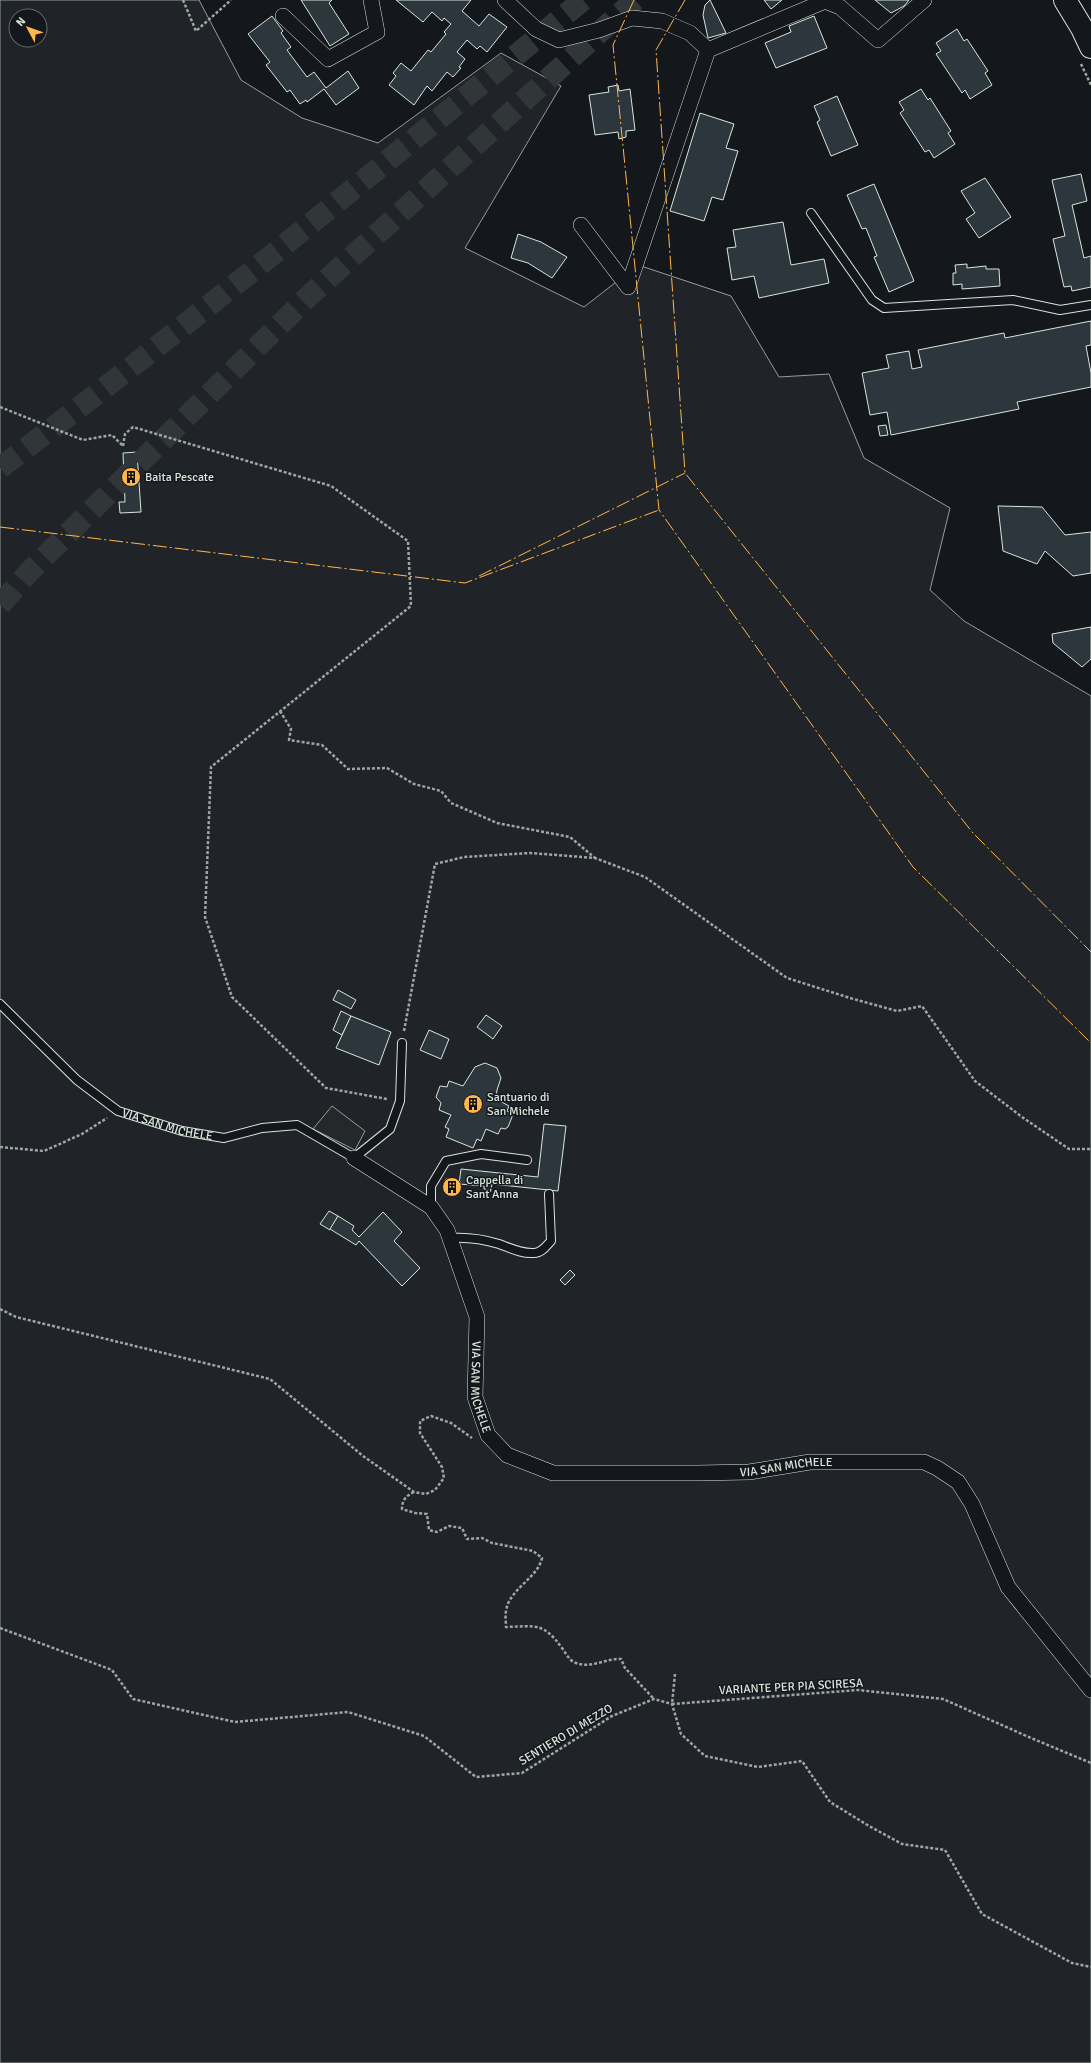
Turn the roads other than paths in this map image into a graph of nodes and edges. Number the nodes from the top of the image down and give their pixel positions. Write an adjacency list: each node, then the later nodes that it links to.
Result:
1 (371, 0): 5 (street)
2 (505, 0): 7 (street)
3 (924, 0): 7 (street)
4 (1065, 0): 6 (main road)
5 (283, 16)
6 (1091, 47)
7 (708, 50): 9 (street)
8 (811, 213): 10 (lane)
9 (581, 225)
10 (1091, 305)
11 (0, 1004): 13 (lane, VIA SAN MICHELE)
12 (402, 1043): 13 (lane)
13 (354, 1158): 16 (street, VIA SAN MICHELE)
14 (527, 1160): 16 (lane)
15 (549, 1194): 17 (lane)
16 (431, 1207): 17 (street, VIA SAN MICHELE)
17 (450, 1238): 18 (street, VIA SAN MICHELE)
18 (1091, 1690)

